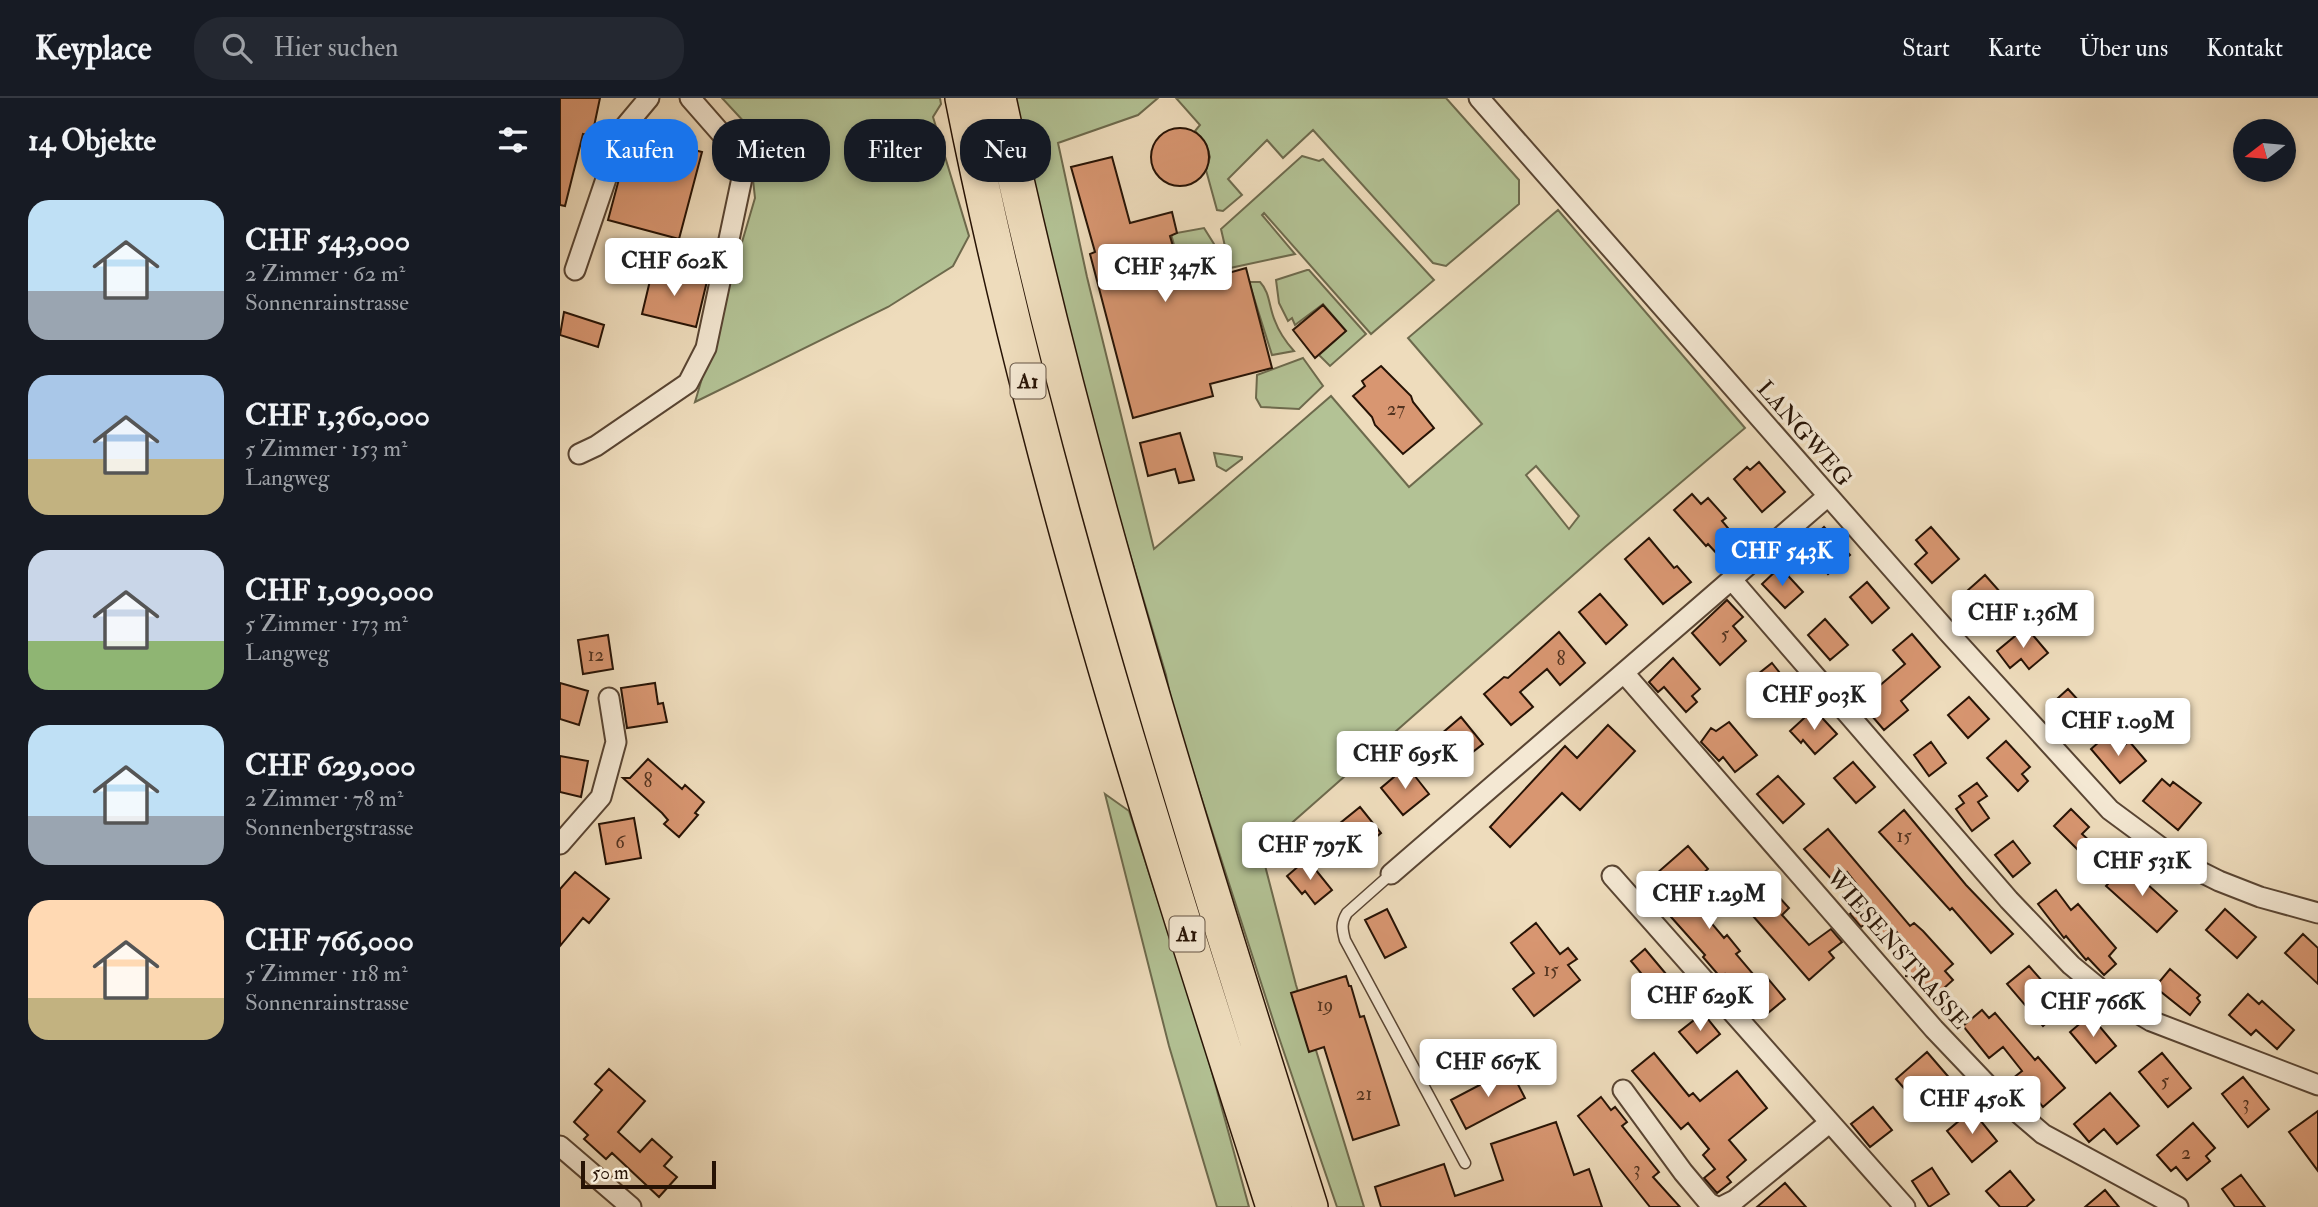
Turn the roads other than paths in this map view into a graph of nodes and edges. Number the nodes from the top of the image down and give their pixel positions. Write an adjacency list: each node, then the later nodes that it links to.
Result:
1 (649, 98): 6 (street)
2 (690, 98): 7 (street)
3 (963, 98): 23 (highway, A1)
4 (998, 98): 24 (highway, A1)
5 (1479, 98): 8 (street, LANGWEG)
6 (575, 270)
7 (579, 454)
8 (1828, 496): 9 (street); 15 (street, LANGWEG)
9 (1732, 580): 10 (street); 16 (street)
10 (1623, 673): 13 (street); 26 (street, WIESENSTRASSE)
11 (609, 698): 12 (street)
12 (560, 844)
13 (1391, 874): 20 (lane)
14 (1612, 876): 18 (street)
15 (2318, 913)
16 (2318, 1085)
17 (1623, 1090): 21 (street)
18 (1829, 1122): 21 (street); 25 (street)
19 (560, 1146): 22 (street)
20 (1465, 1163)
21 (1728, 1205)
22 (631, 1207)
23 (1274, 1207)
24 (1310, 1207)
25 (1905, 1207)
26 (2178, 1207)

